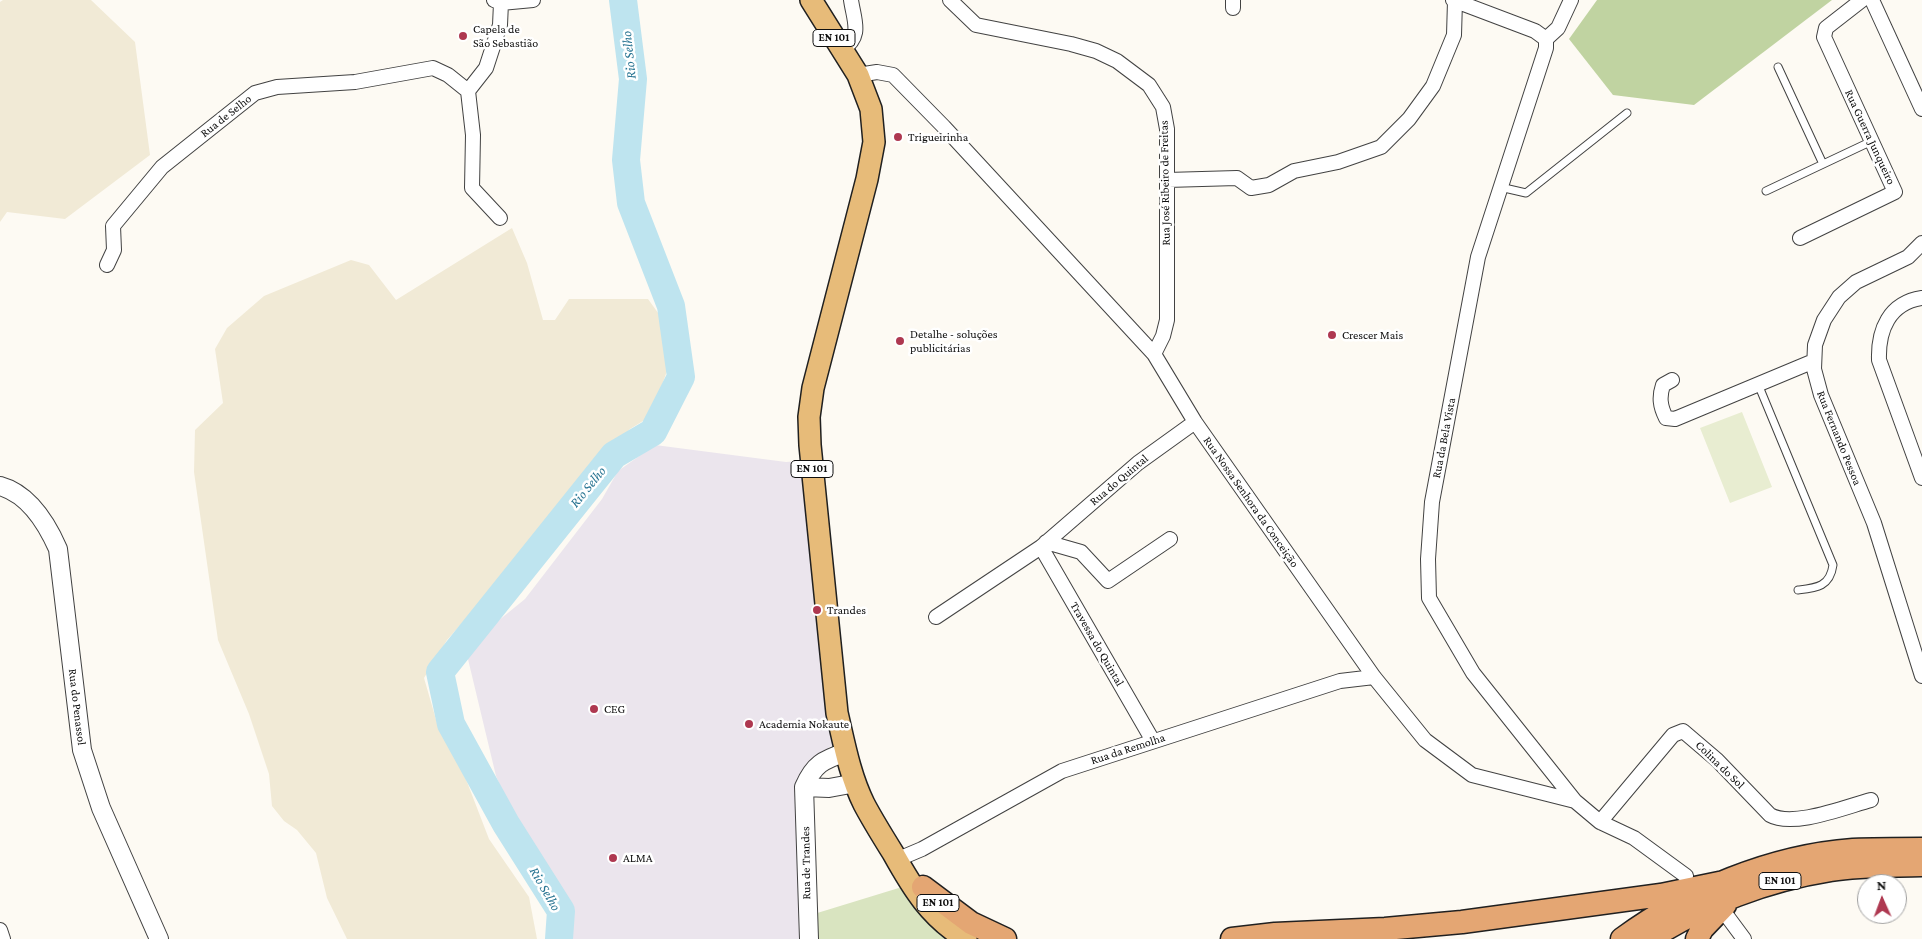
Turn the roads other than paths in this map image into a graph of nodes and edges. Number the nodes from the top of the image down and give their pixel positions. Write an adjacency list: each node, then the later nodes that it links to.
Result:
1 (533, 0): 9 (street)
2 (811, 0): 11 (main road, EN 101)
3 (851, 0): 11 (street)
4 (950, 0): 19 (street, Rua José Ribeiro de Freitas)
5 (1454, 0): 10 (street); 19 (street)
6 (1571, 0): 10 (street)
7 (1862, 0): 17 (street, Rua Guerra Junqueiro)
8 (1872, 0): 15 (street)
9 (497, 2): 14 (street)
10 (1546, 39): 20 (street, Rua da Bela Vista)
11 (842, 50): 13 (main road, EN 101)
12 (1778, 67): 18 (lane)
13 (858, 76): 27 (street, Rua Nossa Senhora da Conceição); 41 (main road, EN 101)
14 (468, 91): 22 (street); 25 (street, Rua de Selho)
15 (1922, 109)
16 (1627, 113): 20 (lane)
17 (1872, 141): 18 (lane); 23 (street, Rua Guerra Junqueiro)
18 (1823, 164): 21 (lane)
19 (1167, 180): 27 (street, Rua José Ribeiro de Freitas)
20 (1500, 187): 45 (street, Rua da Bela Vista)
21 (1766, 191)
22 (500, 218)
23 (1800, 238)
24 (1922, 243): 28 (street, Rua Fernando Pessoa)
25 (108, 265)
26 (1922, 298): 32 (street)
27 (1154, 354): 31 (street, Rua Nossa Senhora da Conceição)
28 (1814, 361): 30 (street); 38 (street, Rua Fernando Pessoa)
29 (1672, 380): 30 (street)
30 (1758, 384): 36 (lane)
31 (1195, 422): 35 (street, Rua do Quintal); 39 (street, Rua Nossa Senhora da Conceição)
32 (1922, 478)
33 (0, 486): 55 (street, Rua do Penassol)
34 (1170, 539): 35 (street)
35 (1044, 544): 37 (street, Rua do Quintal); 40 (street, Travessa do Quintal)
36 (1798, 590)
37 (936, 617)
38 (1922, 676)
39 (1374, 677): 40 (street, Rua da Remolha); 45 (street, Rua Nossa Senhora da Conceição)
40 (1153, 741): 48 (street, Rua da Remolha)
41 (846, 752): 42 (main road, EN 101); 43 (street)
42 (856, 783): 43 (street); 48 (main road, EN 101)
43 (804, 787): 56 (street, Rua de Trandes)
44 (1870, 800): 46 (street, Colina do Sol)
45 (1574, 801): 46 (street, Rua Nossa Senhora da Conceição)
46 (1600, 822): 50 (street, Rua Nossa Senhora da Conceição)
47 (1922, 849): 52 (highway, EN 101)
48 (896, 860): 51 (main road, EN 101); 57 (main road, EN 101)
49 (1922, 865): 52 (highway, EN 101)
50 (1686, 876)
51 (923, 887): 58 (main road, EN 101); 59 (highway)
52 (1728, 899): 60 (highway); 61 (highway, EN 101); 62 (highway, EN 101); 63 (highway); 64 (street)
53 (0, 930): 54 (street)
54 (3, 939)
55 (159, 939)
56 (809, 939)
57 (966, 939)
58 (986, 939)
59 (1005, 939)
60 (1232, 939)
61 (1622, 939)
62 (1650, 939)
63 (1697, 939)
64 (1744, 939)

